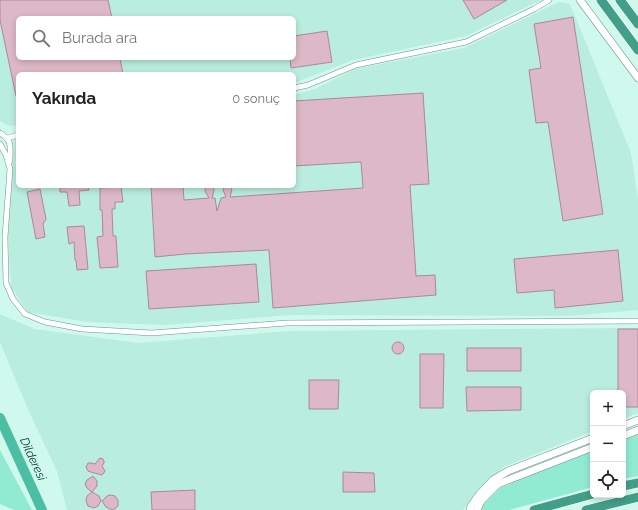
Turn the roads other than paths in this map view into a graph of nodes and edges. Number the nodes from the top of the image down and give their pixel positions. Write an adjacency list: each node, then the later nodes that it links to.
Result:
1 (549, 0): 8 (street)
2 (580, 0): 7 (main road)
3 (601, 0): 6 (highway)
4 (620, 0): 5 (highway)
5 (638, 24)
6 (638, 50)
7 (638, 78)
8 (296, 88)
9 (0, 133): 11 (street)
10 (16, 136): 11 (street)
11 (8, 138): 13 (street)
12 (0, 144): 13 (street)
13 (10, 169): 14 (street)
14 (638, 321)
15 (638, 420): 16 (main road)
16 (626, 425)
17 (638, 430): 18 (main road)
18 (626, 435)
19 (590, 439): 25 (main road)
20 (590, 448): 26 (main road)
21 (638, 483): 22 (highway)
22 (626, 485)
23 (590, 495): 27 (highway)
24 (638, 497): 28 (highway)
25 (470, 510)
26 (477, 510)
27 (534, 510)
28 (586, 510)

